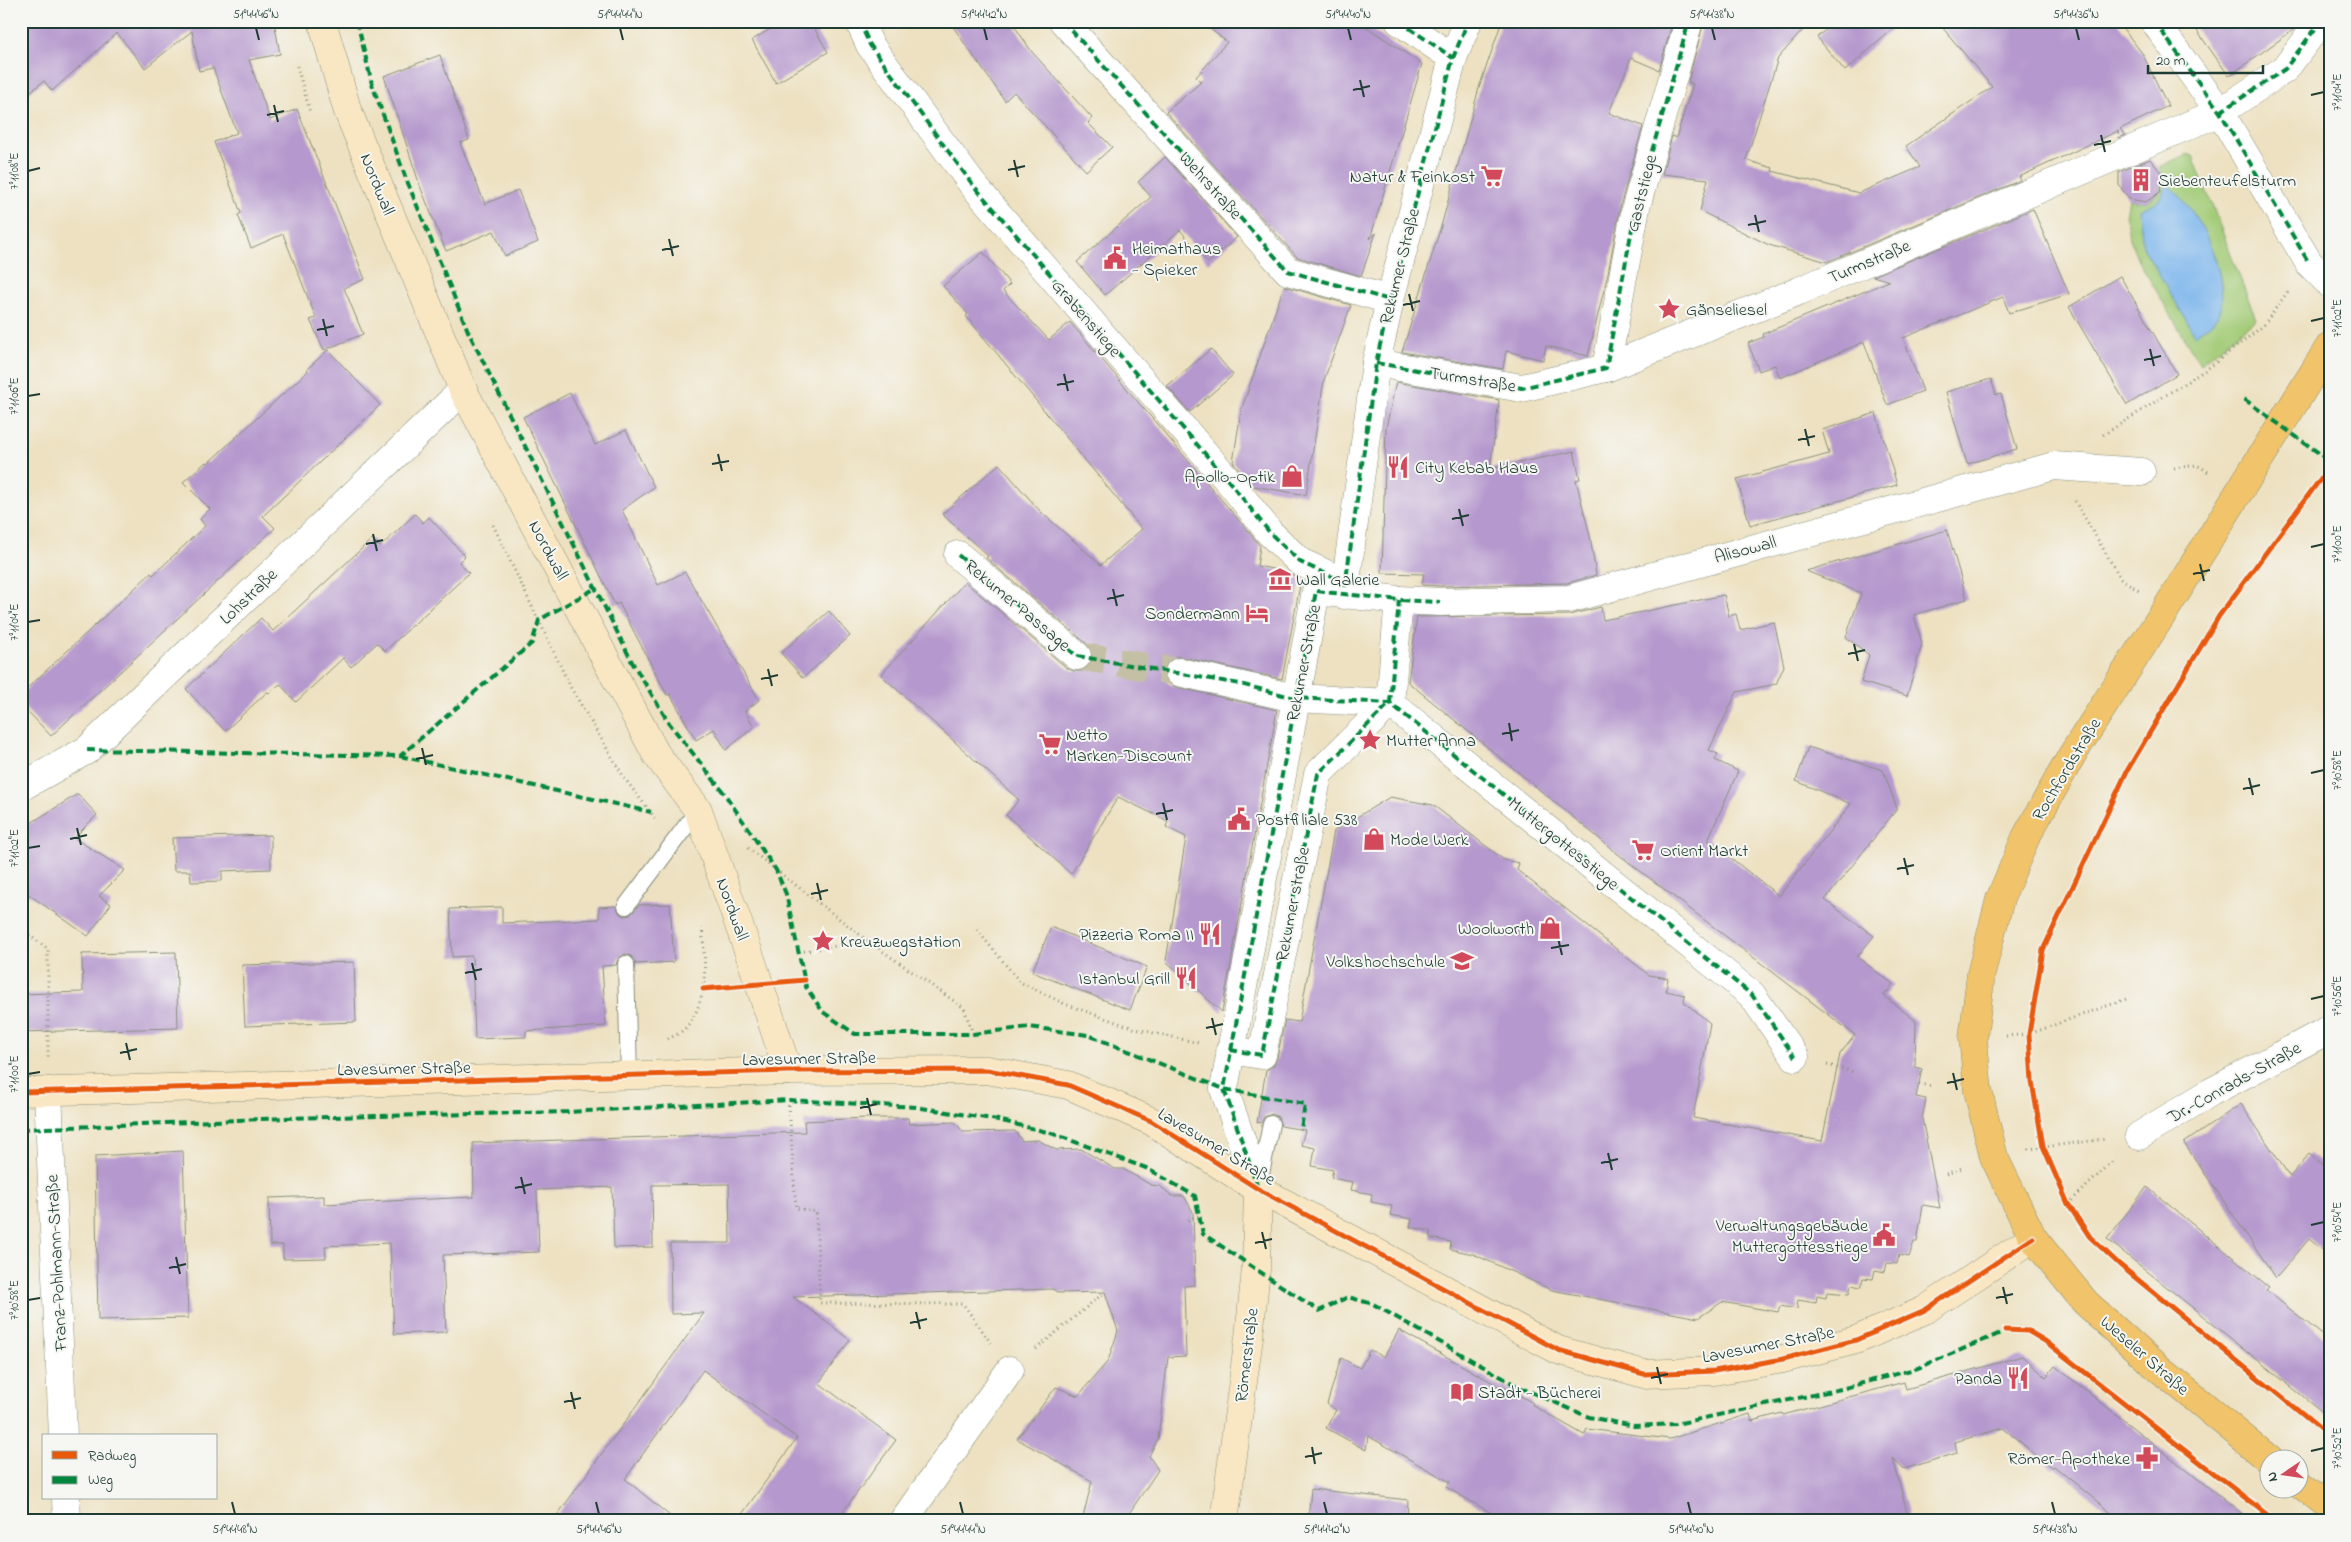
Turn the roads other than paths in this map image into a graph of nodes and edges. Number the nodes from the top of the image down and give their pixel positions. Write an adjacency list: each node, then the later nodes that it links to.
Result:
1 (322, 21): 16 (street, Nordwall)
2 (859, 21): 19 (street, Grabenstiege)
3 (1063, 21): 12 (street, Wehrstraße)
4 (1399, 21): 9 (street)
5 (1468, 21): 9 (street, Rekumer Straße)
6 (1688, 21): 15 (street, Gaststiege)
7 (2154, 21): 10 (street)
8 (2321, 21): 10 (street, Turmstraße)
9 (1454, 58): 12 (street, Rekumer Straße)
10 (2220, 112): 11 (street); 15 (street, Turmstraße)
11 (2330, 284)
12 (1390, 300): 14 (street, Rekumer Straße)
13 (2330, 346): 39 (main road, Rochfordstraße)
14 (1376, 363): 15 (street, Turmstraße); 19 (street, Rekumer Straße)
15 (1606, 368)
16 (463, 390): 25 (street, Lohstraße); 26 (street, Nordwall)
17 (2141, 472): 20 (street, Alisowall)
18 (958, 555): 21 (street, Rekumer Passage)
19 (1345, 589): 20 (street, Alisowall); 23 (street, Rekumer Straße)
20 (1399, 600): 24 (street)
21 (1077, 656)
22 (1179, 672): 23 (street)
23 (1295, 698): 24 (street); 30 (street, Rekumer Straße)
24 (1390, 703): 30 (street, Rekumer straße); 31 (street, Muttergottesstiege)
25 (21, 787)
26 (698, 810): 27 (lane); 32 (street, Nordwall)
27 (626, 906)
28 (626, 964): 33 (lane)
29 (2330, 1029): 37 (street, Dr.-Conrads-Straße)
30 (1230, 1050): 38 (street, Rekumer Straße)
31 (1795, 1057)
32 (788, 1071): 33 (street, Lavesumer Straße); 38 (street, Lavesumer Straße)
33 (629, 1076): 34 (street, Lavesumer Straße)
34 (48, 1090): 35 (street, Lavesumer Straße); 41 (street, Franz-Pohlmann-Straße)
35 (21, 1092)
36 (1271, 1124): 38 (lane)
37 (2139, 1136)
38 (1258, 1188): 39 (street, Lavesumer Straße); 48 (street, Römerstraße)
39 (2033, 1238): 42 (main road, Weseler Straße)
40 (1010, 1370): 47 (street)
41 (64, 1434)
42 (2258, 1450)
43 (2308, 1490): 45 (main road)
44 (66, 1500): 46 (street)
45 (2330, 1507)
46 (67, 1521)
47 (903, 1521)
48 (1224, 1521)

